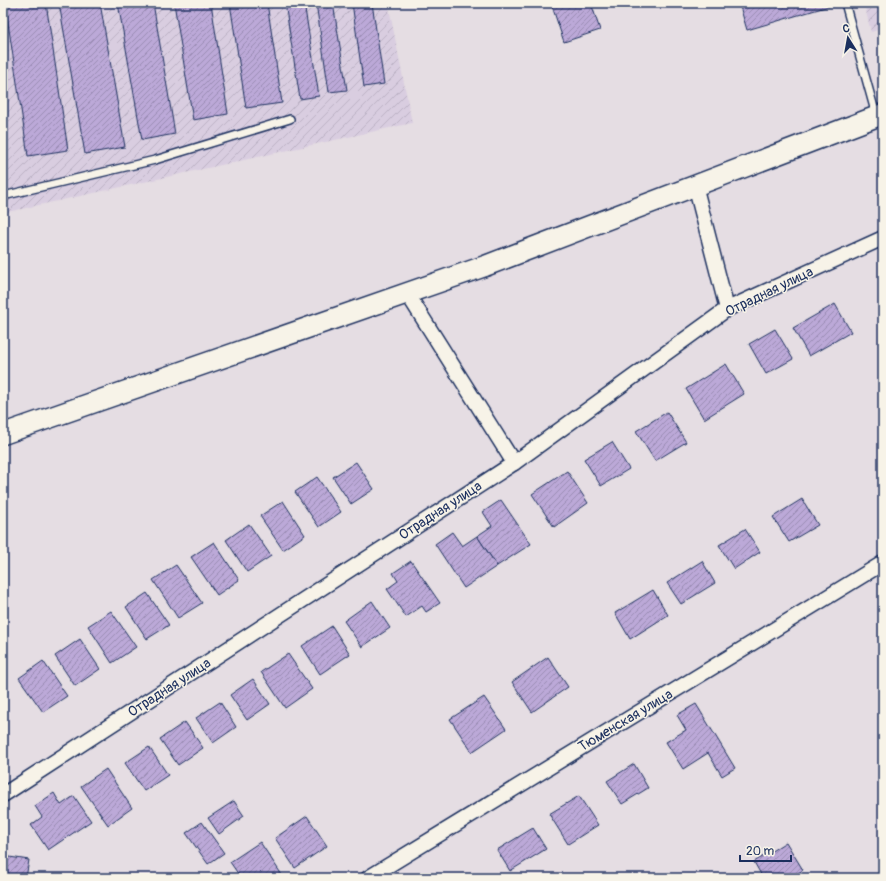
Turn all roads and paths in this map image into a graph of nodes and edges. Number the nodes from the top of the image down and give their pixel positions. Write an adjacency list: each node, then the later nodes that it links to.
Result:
1 (845, 3): 2 (lane)
2 (880, 115): 4 (main road)
3 (290, 119): 5 (lane)
4 (695, 185): 7 (main road); 8 (street)
5 (3, 196)
6 (883, 238): 8 (street, Отрадная улица)
7 (407, 293): 9 (main road); 10 (street)
8 (727, 309): 10 (street, Отрадная улица)
9 (3, 434)
10 (514, 463): 12 (street, Отрадная улица)
11 (883, 563): 13 (street, Тюменская улица)
12 (3, 795)
13 (368, 878)

